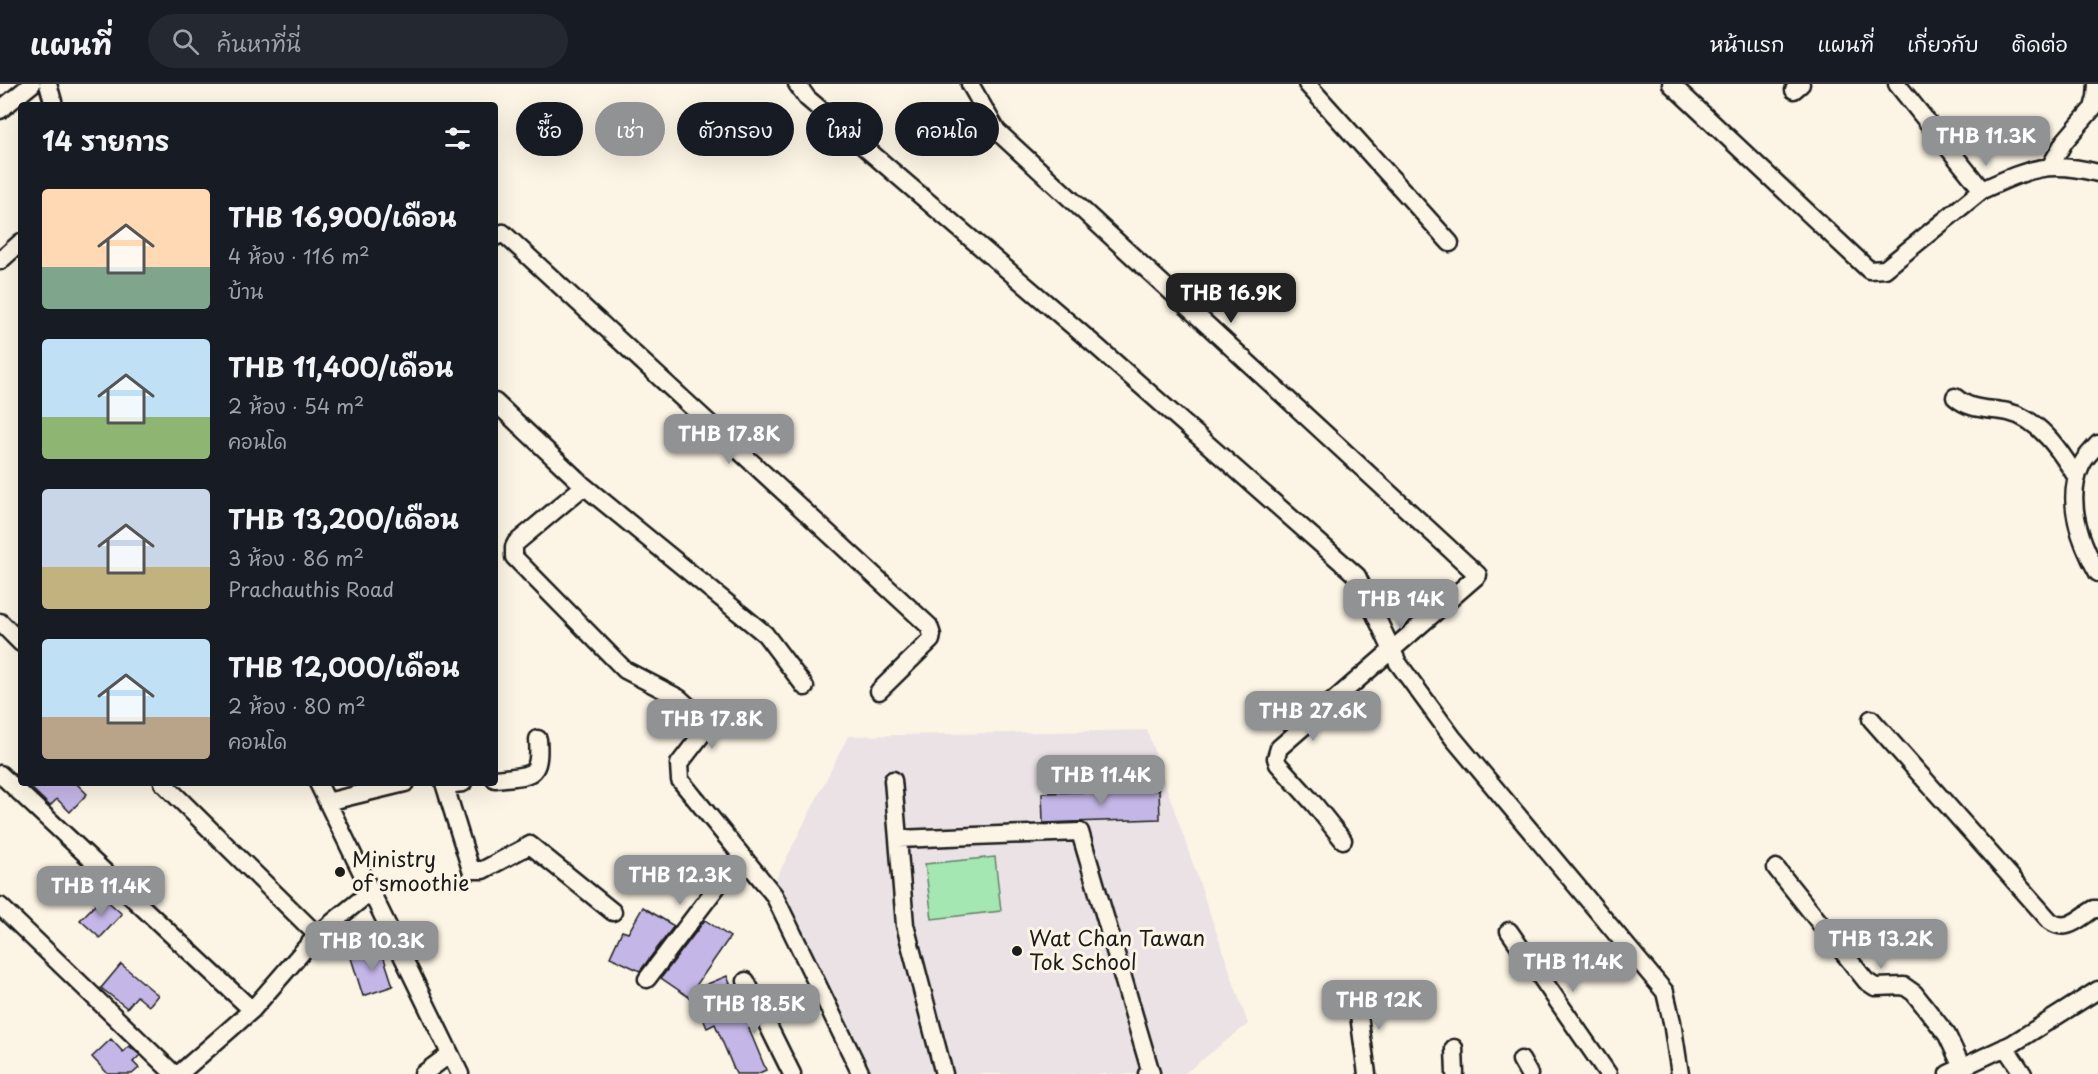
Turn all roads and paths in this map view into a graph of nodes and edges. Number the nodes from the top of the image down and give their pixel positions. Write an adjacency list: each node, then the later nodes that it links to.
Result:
1 (32, 84): 10 (street)
2 (48, 84): 9 (street)
3 (797, 84): 26 (street)
4 (970, 84): 26 (street)
5 (1307, 84): 15 (street)
6 (1671, 84): 13 (street)
7 (1897, 84): 13 (street)
8 (2097, 84): 11 (street)
9 (53, 102)
10 (0, 110)
11 (2050, 167): 12 (street); 13 (street)
12 (2098, 173)
13 (1982, 189)
14 (498, 236): 28 (street)
15 (1450, 243)
16 (18, 245): 17 (street)
17 (0, 261)
18 (1955, 397): 21 (street)
19 (498, 408): 22 (street)
20 (2098, 444): 21 (street)
21 (2077, 478): 23 (street)
22 (584, 486): 27 (street); 41 (street)
23 (2098, 573)
24 (0, 622): 25 (street)
25 (18, 640)
26 (1392, 651): 40 (street); 69 (street)
27 (805, 687)
28 (879, 691)
29 (1871, 719): 45 (street)
30 (538, 739): 32 (street)
31 (0, 774): 53 (street)
32 (498, 779)
33 (893, 780): 39 (street)
34 (166, 786): 48 (street)
35 (319, 786): 38 (street)
36 (393, 786): 38 (street)
37 (445, 786): 46 (street)
38 (327, 802): 43 (street)
39 (898, 839): 64 (street); 65 (street)
40 (1343, 840)
41 (741, 855): 49 (street); 63 (street)
42 (1776, 868): 57 (street)
43 (370, 892): 48 (street); 56 (street)
44 (0, 906): 58 (street)
45 (2098, 909)
46 (613, 912)
47 (1509, 931): 68 (street)
48 (317, 935): 53 (street)
49 (647, 979)
50 (746, 981): 62 (street)
51 (2098, 990): 54 (street)
52 (1356, 993): 66 (street)
53 (252, 1010): 59 (street)
54 (2005, 1047): 57 (street); 70 (street)
55 (1454, 1048): 67 (street)
56 (450, 1054): 60 (street); 61 (street)
57 (1955, 1071)
58 (174, 1074)
59 (179, 1074)
60 (423, 1074)
61 (460, 1074)
62 (792, 1074)
63 (861, 1074)
64 (944, 1074)
65 (1147, 1074)
66 (1367, 1074)
67 (1455, 1074)
68 (1608, 1074)
69 (1680, 1074)
70 (2023, 1074)

